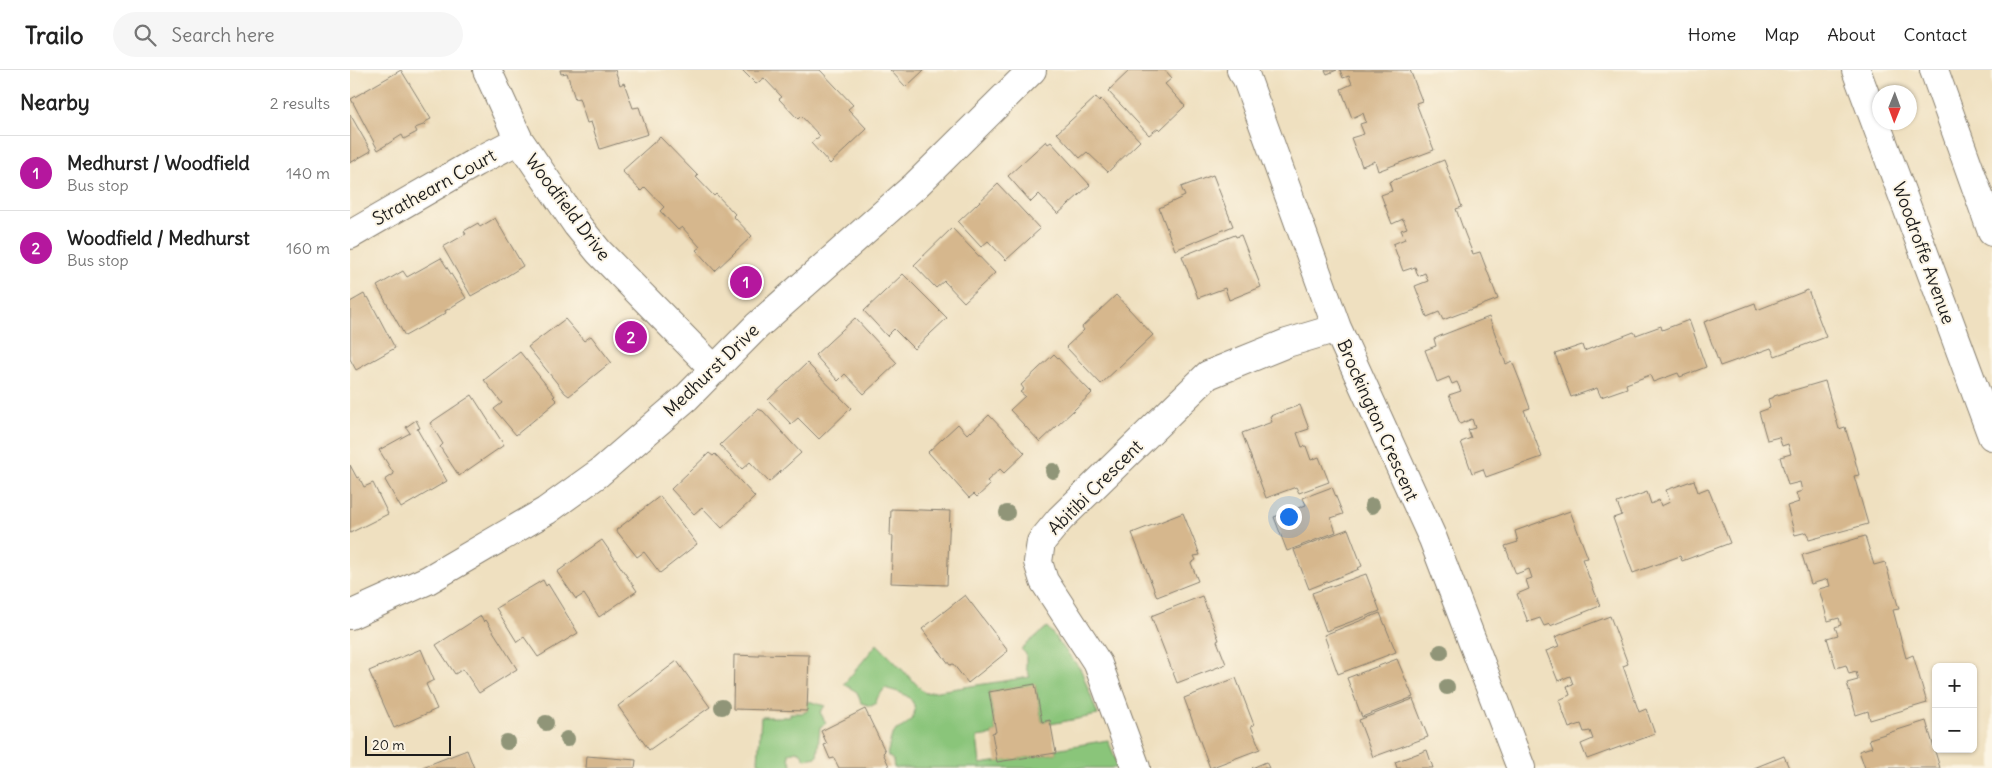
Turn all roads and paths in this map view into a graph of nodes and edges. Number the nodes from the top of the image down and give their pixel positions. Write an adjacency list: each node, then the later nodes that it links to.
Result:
1 (487, 70): 6 (street, Woodfield Drive)
2 (1032, 70): 10 (street, Medhurst Drive)
3 (1241, 70): 9 (street, Brockington Crescent)
4 (1856, 70): 11 (street, Woodroffe Avenue)
5 (1934, 70): 7 (street)
6 (519, 140): 8 (street, Strathearn Court); 10 (street, Woodfield Drive)
7 (1992, 232)
8 (350, 235)
9 (1337, 328): 13 (street, Abitibi Crescent); 14 (street, Brockington Crescent)
10 (715, 370): 12 (street, Medhurst Drive)
11 (1992, 436)
12 (350, 615)
13 (1136, 768)
14 (1521, 768)

